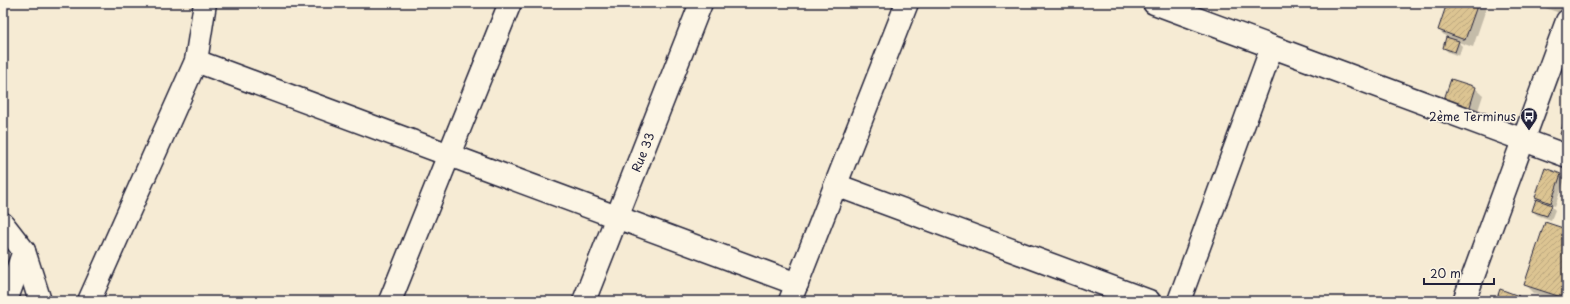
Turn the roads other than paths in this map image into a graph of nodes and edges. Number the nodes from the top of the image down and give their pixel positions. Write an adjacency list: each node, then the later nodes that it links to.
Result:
1 (205, 3): 8 (street)
2 (510, 3): 10 (street)
3 (702, 3): 13 (street, Rue 33)
4 (907, 3): 12 (street)
5 (1154, 3): 7 (street)
6 (1567, 21): 9 (street)
7 (1272, 46): 9 (street); 23 (street)
8 (196, 60): 10 (street); 19 (street)
9 (1523, 140): 11 (street); 24 (street)
10 (448, 155): 13 (street); 20 (street)
11 (1567, 156)
12 (836, 185): 16 (street); 22 (street)
13 (617, 217): 16 (street); 21 (street, Rue 33)
14 (3, 224): 15 (street)
15 (24, 251): 17 (street); 18 (street)
16 (793, 292)
17 (6, 301)
18 (40, 301)
19 (89, 301)
20 (390, 301)
21 (584, 301)
22 (1149, 301)
23 (1179, 301)
24 (1464, 301)

